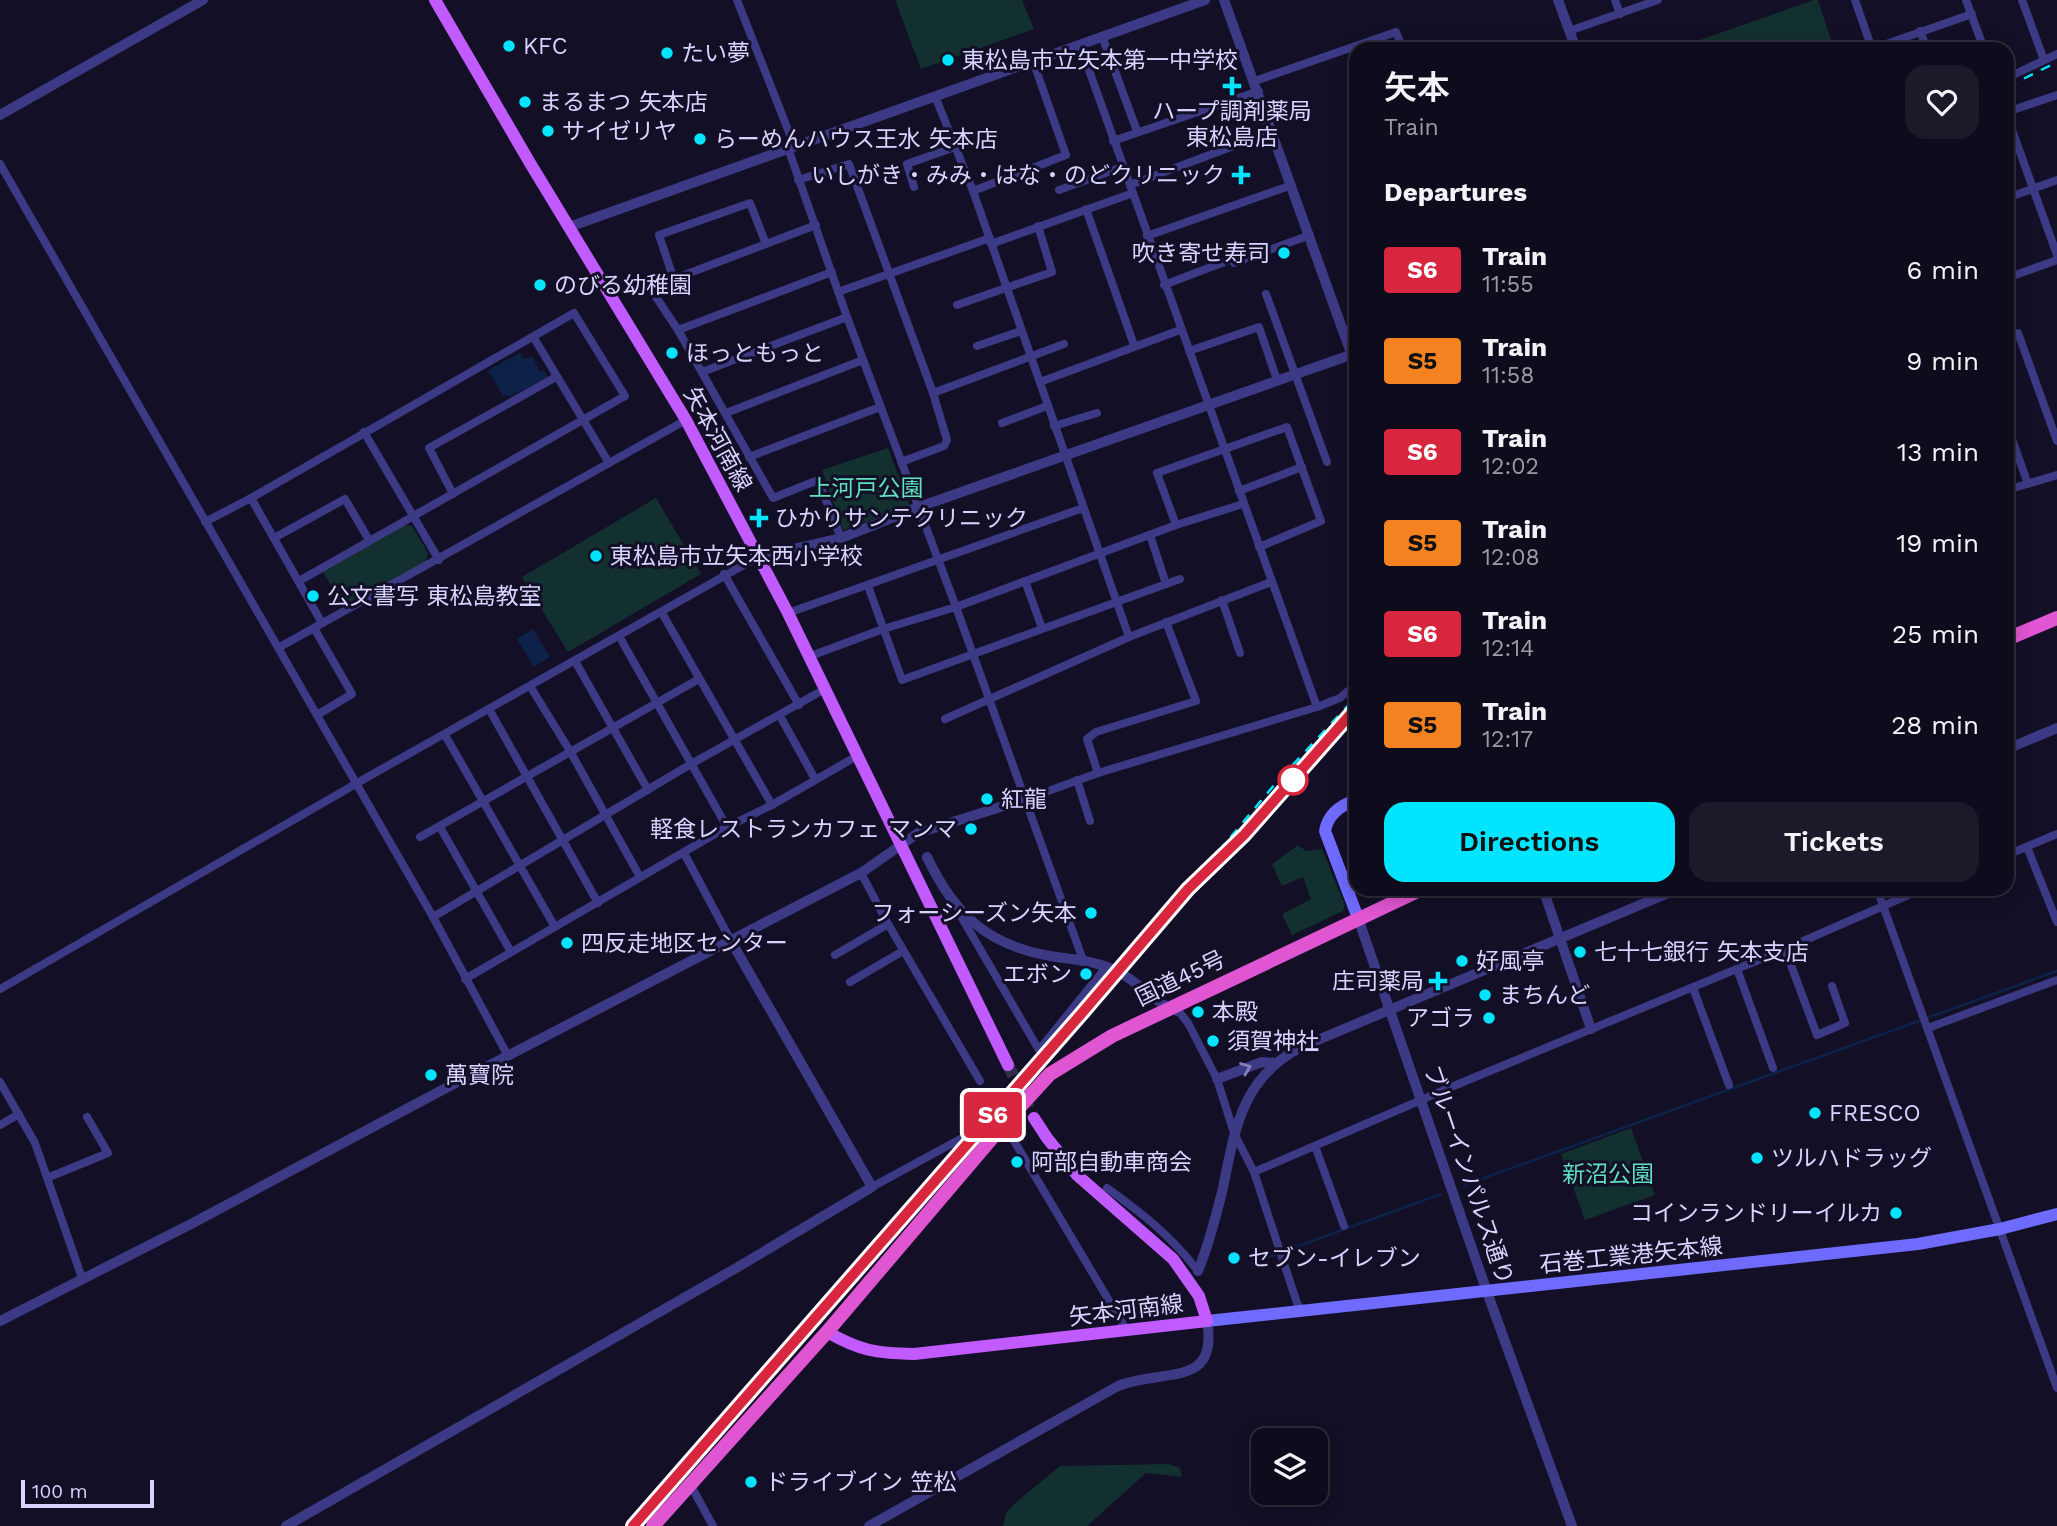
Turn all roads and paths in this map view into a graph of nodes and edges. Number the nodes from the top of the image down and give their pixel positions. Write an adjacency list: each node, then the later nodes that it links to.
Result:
1 (203, 0): 34 (street)
2 (435, 0): 55 (main road, 矢本河南線)
3 (737, 0): 39 (street)
4 (1205, 0): 16 (street)
5 (1224, 0): 30 (street)
6 (1558, 0): 14 (street)
7 (1615, 0): 12 (street)
8 (1658, 0): 12 (street)
9 (1855, 0): 20 (street)
10 (1966, 0): 13 (street)
11 (2022, 0): 27 (street)
12 (1620, 14): 14 (street)
13 (1972, 14): 15 (street); 23 (street)
14 (1569, 31): 19 (street)
15 (1920, 31): 21 (street); 22 (street)
16 (1102, 36): 24 (street); 35 (street)
17 (1370, 42): 18 (street)
18 (1400, 42)
19 (1573, 42)
20 (1870, 42)
21 (1891, 42)
22 (1924, 42)
23 (1982, 42)
24 (1080, 45): 28 (street); 38 (street)
25 (1349, 50): 30 (street)
26 (2057, 54): 27 (street)
27 (2044, 60): 29 (street)
28 (1033, 61): 32 (street); 50 (street)
29 (2014, 75)
30 (1257, 86): 35 (street); 36 (street)
31 (2057, 95): 33 (street)
32 (935, 96): 39 (street); 40 (street)
33 (2014, 111)
34 (0, 116)
35 (1138, 131): 38 (street)
36 (1273, 131): 45 (street); 47 (street)
37 (2014, 134): 48 (street)
38 (1113, 141): 42 (street)
39 (791, 146): 43 (street); 55 (street)
40 (955, 147): 46 (street); 50 (street)
41 (0, 164): 119 (street)
42 (1122, 167): 47 (street); 49 (street)
43 (798, 180): 53 (street); 62 (street)
44 (2057, 180): 48 (street)
45 (1292, 185): 56 (street); 57 (street)
46 (914, 187)
47 (1132, 189): 52 (street); 57 (street)
48 (2033, 189): 51 (street); 60 (street)
49 (1059, 190)
50 (973, 191): 58 (street)
51 (2014, 196)
52 (1086, 209): 54 (street); 78 (street)
53 (816, 225): 59 (street); 61 (street)
54 (1038, 226): 58 (street); 66 (street)
55 (569, 227): 95 (main road, 矢本河南線)
56 (1310, 235): 65 (street); 76 (street)
57 (1147, 236): 65 (street)
58 (990, 241): 62 (street); 66 (street)
59 (766, 244): 64 (street); 64 (street)
60 (2057, 258): 63 (street)
61 (832, 272): 67 (street); 71 (street)
62 (890, 274): 67 (street); 89 (street)
63 (2014, 275)
64 (674, 280): 71 (street)
65 (1164, 285): 72 (street)
66 (1005, 287): 69 (street); 73 (street)
67 (838, 292): 70 (street)
68 (1266, 294): 85 (street)
69 (957, 305)
70 (847, 317): 83 (street); 84 (street)
71 (678, 330): 84 (street)
72 (1180, 330): 78 (street); 80 (street)
73 (1021, 331): 79 (street); 81 (street)
74 (2014, 334): 100 (street)
75 (534, 338): 86 (street); 96 (street); 99 (street)
76 (1349, 340)
77 (1064, 344): 81 (street)
78 (1134, 345): 88 (street)
79 (977, 346)
80 (1189, 351): 87 (street); 90 (street)
81 (1031, 356): 88 (street); 89 (street)
82 (1349, 356): 85 (street)
83 (863, 360): 92 (street); 93 (street)
84 (702, 373): 93 (street)
85 (1296, 373): 87 (street); 106 (street)
86 (556, 377): 96 (street); 113 (street)
87 (1277, 380): 90 (street)
88 (1040, 382): 91 (street)
89 (933, 393): 105 (street)
90 (1210, 404): 102 (street); 103 (street)
91 (1047, 406): 97 (street); 98 (street)
92 (880, 407): 104 (street); 105 (street)
93 (726, 413): 104 (street)
94 (1097, 413): 98 (street)
95 (686, 420): 107 (street); 127 (main road, 矢本河南線)
96 (583, 421): 107 (street); 113 (street)
97 (1002, 423)
98 (1054, 426): 103 (street)
99 (365, 432): 114 (street); 118 (street)
100 (2057, 441)
101 (2014, 445): 110 (street)
102 (1225, 448): 108 (street); 112 (street); 120 (street)
103 (1064, 455): 116 (street); 117 (street)
104 (749, 457): 123 (street)
105 (901, 462): 116 (street)
106 (1327, 462)
107 (609, 463): 129 (street)
108 (1302, 467): 112 (street); 125 (street)
109 (2057, 475): 110 (street)
110 (2028, 484): 111 (street)
111 (2014, 488)
112 (1239, 491): 115 (street)
113 (453, 494): 118 (street)
114 (251, 498): 119 (street); 122 (street)
115 (1243, 504): 120 (street); 125 (street)
116 (919, 507): 123 (street); 128 (street)
117 (1083, 508): 126 (street); 128 (street)
118 (412, 516): 124 (street); 129 (street)
119 (205, 522): 151 (street)
120 (1176, 525): 121 (street)
121 (1150, 535): 126 (street); 135 (street)
122 (274, 538): 124 (street); 132 (street)
123 (841, 538): 127 (street)
124 (369, 540): 132 (street)
125 (1259, 547): 134 (street)
126 (1101, 554): 133 (street); 138 (street)
127 (758, 557): 130 (street); 141 (main road, 矢本河南線)
128 (938, 559): 136 (street); 139 (street)
129 (439, 561): 144 (street)
130 (724, 575): 140 (street); 162 (street)
131 (1180, 579): 135 (street)
132 (299, 581): 144 (street)
133 (1025, 581): 139 (street); 146 (street)
134 (1271, 582): 137 (street); 163 (street)
135 (1166, 584): 138 (street)
136 (868, 586): 141 (street); 147 (street)
137 (1222, 600): 143 (street); 153 (street)
138 (1116, 602): 146 (street); 150 (street)
139 (956, 607): 147 (street); 152 (street)
140 (662, 612): 148 (street); 156 (street)
141 (788, 613): 154 (main road, 矢本河南線)
142 (2057, 618): 149 (highway)
143 (1166, 622): 150 (street); 176 (street)
144 (322, 623): 145 (street)
145 (314, 628): 151 (street); 165 (street)
146 (1042, 628): 152 (street)
147 (883, 629): 152 (street); 154 (street)
148 (619, 636): 155 (street); 160 (street)
149 (2014, 636)
150 (1129, 637): 161 (street)
151 (278, 648): 165 (street)
152 (972, 652): 161 (street)
153 (1240, 653)
154 (808, 657): 158 (main road, 矢本河南線)
155 (575, 661): 157 (street); 168 (street)
156 (699, 679): 160 (street); 171 (street)
157 (530, 686): 164 (street); 173 (street)
158 (825, 690): 162 (street); 174 (main road, 矢本河南線)
159 (1349, 690): 163 (street)
160 (656, 701): 168 (street); 175 (street)
161 (989, 701): 167 (street); 182 (street)
162 (799, 705): 166 (street)
163 (1317, 707): 176 (street)
164 (489, 709): 170 (street); 177 (street)
165 (317, 715): 180 (street)
166 (780, 716): 171 (street); 178 (street)
167 (945, 719)
168 (613, 727): 173 (street); 181 (street)
169 (2057, 728): 172 (street)
170 (445, 735): 180 (street); 183 (street)
171 (736, 740): 175 (street); 185 (street)
172 (2014, 746)
173 (570, 751): 177 (street); 186 (street)
174 (857, 756): 178 (street); 193 (main road, 矢本河南線)
175 (691, 764): 181 (street); 189 (street)
176 (1098, 774): 179 (street)
177 (527, 776): 183 (street); 192 (street)
178 (815, 779): 185 (street)
179 (1077, 780): 182 (street); 187 (street)
180 (356, 785): 212 (street); 231 (street)
181 (648, 790): 186 (street)
182 (1026, 799): 193 (street); 223 (street)
183 (484, 802): 188 (street); 198 (street)
184 (1349, 803): 202 (main road, ブルーインパルス通り)
185 (772, 805): 189 (street)
186 (605, 816): 192 (street); 200 (street)
187 (1090, 821)
188 (440, 827): 191 (street); 201 (street)
189 (727, 827): 196 (street)
190 (2057, 834): 194 (street)
191 (420, 837)
192 (563, 840): 198 (street); 209 (street)
193 (901, 845): 199 (street); 238 (main road, 矢本河南線)
194 (2027, 847): 195 (street); 214 (street)
195 (2014, 852)
196 (684, 853): 200 (street); 218 (street)
197 (927, 857): 210 (street)
198 (520, 864): 201 (street); 216 (street)
199 (861, 873): 215 (street); 218 (street)
200 (640, 877): 209 (street)
201 (476, 891): 212 (street); 221 (street)
202 (1349, 895)
203 (1349, 896): 213 (main road, ブルーインパルス通り)
204 (1407, 896): 213 (highway, 国道45号)
205 (1545, 896): 217 (street)
206 (1662, 896): 217 (street)
207 (1879, 896): 211 (street)
208 (1904, 896): 211 (street)
209 (598, 903): 216 (street)
210 (954, 904): 223 (street); 224 (street)
211 (1882, 905): 219 (street); 234 (street)
212 (433, 916): 226 (street)
213 (1358, 918): 232 (highway, 国道45号); 233 (street, ブルーインパルス通り)
214 (2057, 922)
215 (888, 924): 220 (street); 222 (street)
216 (555, 927): 221 (street)
217 (1560, 940): 233 (street); 235 (street)
218 (731, 941): 236 (street); 255 (street)
219 (1785, 949): 225 (street); 229 (street)
220 (903, 951): 228 (street); 241 (street)
221 (511, 953): 226 (street)
222 (835, 955)
223 (1083, 960): 224 (street)
224 (1107, 967): 232 (street)
225 (1737, 968): 230 (street); 239 (street)
226 (465, 979): 236 (street)
227 (2057, 980): 234 (street)
228 (850, 982)
229 (1832, 986)
230 (1693, 988): 235 (street); 243 (street)
231 (0, 989)
232 (1169, 1008): 240 (street); 248 (highway, 国道45号)
233 (1391, 1010): 237 (street); 244 (street, ブルーインパルス通り)
234 (1926, 1022): 259 (street)
235 (1591, 1029): 244 (street)
236 (508, 1056): 261 (street)
237 (1276, 1063): 240 (street, one-way to 237); 250 (street)
238 (1008, 1065)
239 (1773, 1068)
240 (1217, 1079): 250 (street)
241 (980, 1081)
242 (0, 1082): 245 (street)
243 (1729, 1086)
244 (1420, 1101): 252 (street); 262 (street, ブルーインパルス通り)
245 (19, 1114): 249 (street); 254 (street)
246 (87, 1117): 254 (street)
247 (1034, 1118): 265 (main road, 矢本河南線)
248 (1004, 1124): 251 (highway, 国道45号); 266 (street)
249 (0, 1125)
250 (1234, 1133): 253 (street); 260 (street)
251 (989, 1142): 255 (street); 267 (highway, 国道45号)
252 (1315, 1146): 253 (street); 258 (street)
253 (1254, 1172): 263 (street)
254 (47, 1178): 261 (street)
255 (872, 1187): 270 (street)
256 (1107, 1188): 260 (street)
257 (2057, 1213): 259 (main road, 石巻工業港矢本線)
258 (1343, 1226)
259 (2000, 1229): 262 (main road, 石巻工業港矢本線); 268 (street)
260 (1198, 1271)
261 (82, 1278): 264 (street)
262 (1487, 1292): 263 (main road, 石巻工業港矢本線); 274 (street, ブルーインパルス通り)
263 (1302, 1311): 265 (main road, 石巻工業港矢本線)
264 (0, 1321)
265 (1207, 1321): 266 (main road, 矢本河南線); 273 (street)
266 (1127, 1331): 267 (main road, 矢本河南線)
267 (827, 1332): 269 (highway, 国道45号)
268 (2057, 1388)
269 (690, 1484): 271 (highway, 国道45号); 272 (street)
270 (286, 1526)
271 (653, 1526)
272 (713, 1526)
273 (869, 1526)
274 (1572, 1526)

